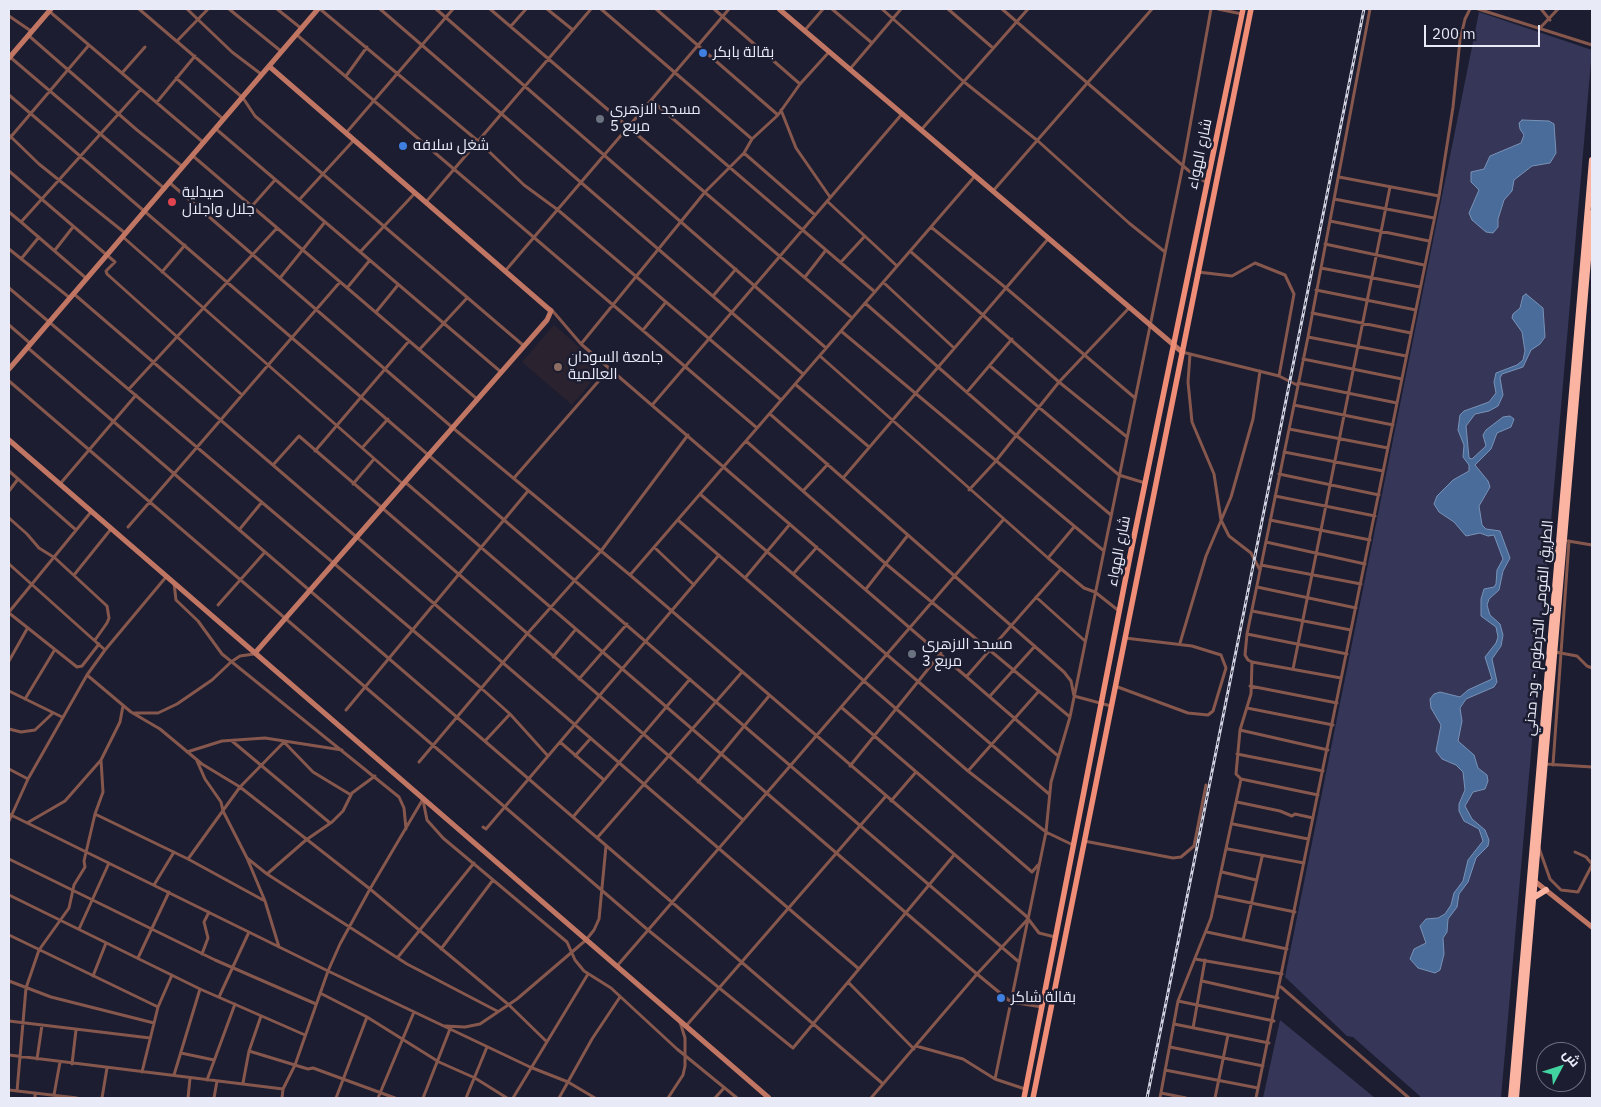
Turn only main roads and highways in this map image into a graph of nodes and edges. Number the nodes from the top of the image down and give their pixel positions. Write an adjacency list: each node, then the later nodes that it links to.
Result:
1 (1251, 9): 10 (main road, شارع الهواء)
2 (1243, 12): 9 (main road, شارع الهواء)
3 (1592, 160): 5 (highway, الطريق القومي الخرطوم - ود مدني)
4 (1592, 213): 5 (highway, الطريق القومي الخرطوم - ود مدني)
5 (1564, 540): 6 (highway, الطريق القومي الخرطوم - ود مدني); 6 (highway, الطريق القومي الخرطوم - ود مدني)
6 (1532, 879): 8 (highway, الطريق القومي الخرطوم - ود مدني); 11 (highway, الطريق القومي الخرطوم - ود مدني)
7 (1546, 890): 8 (highway)
8 (1533, 898): 12 (highway, الطريق القومي الخرطوم - ود مدني)
9 (1024, 1098)
10 (1033, 1098)
11 (1510, 1098)
12 (1516, 1098)

